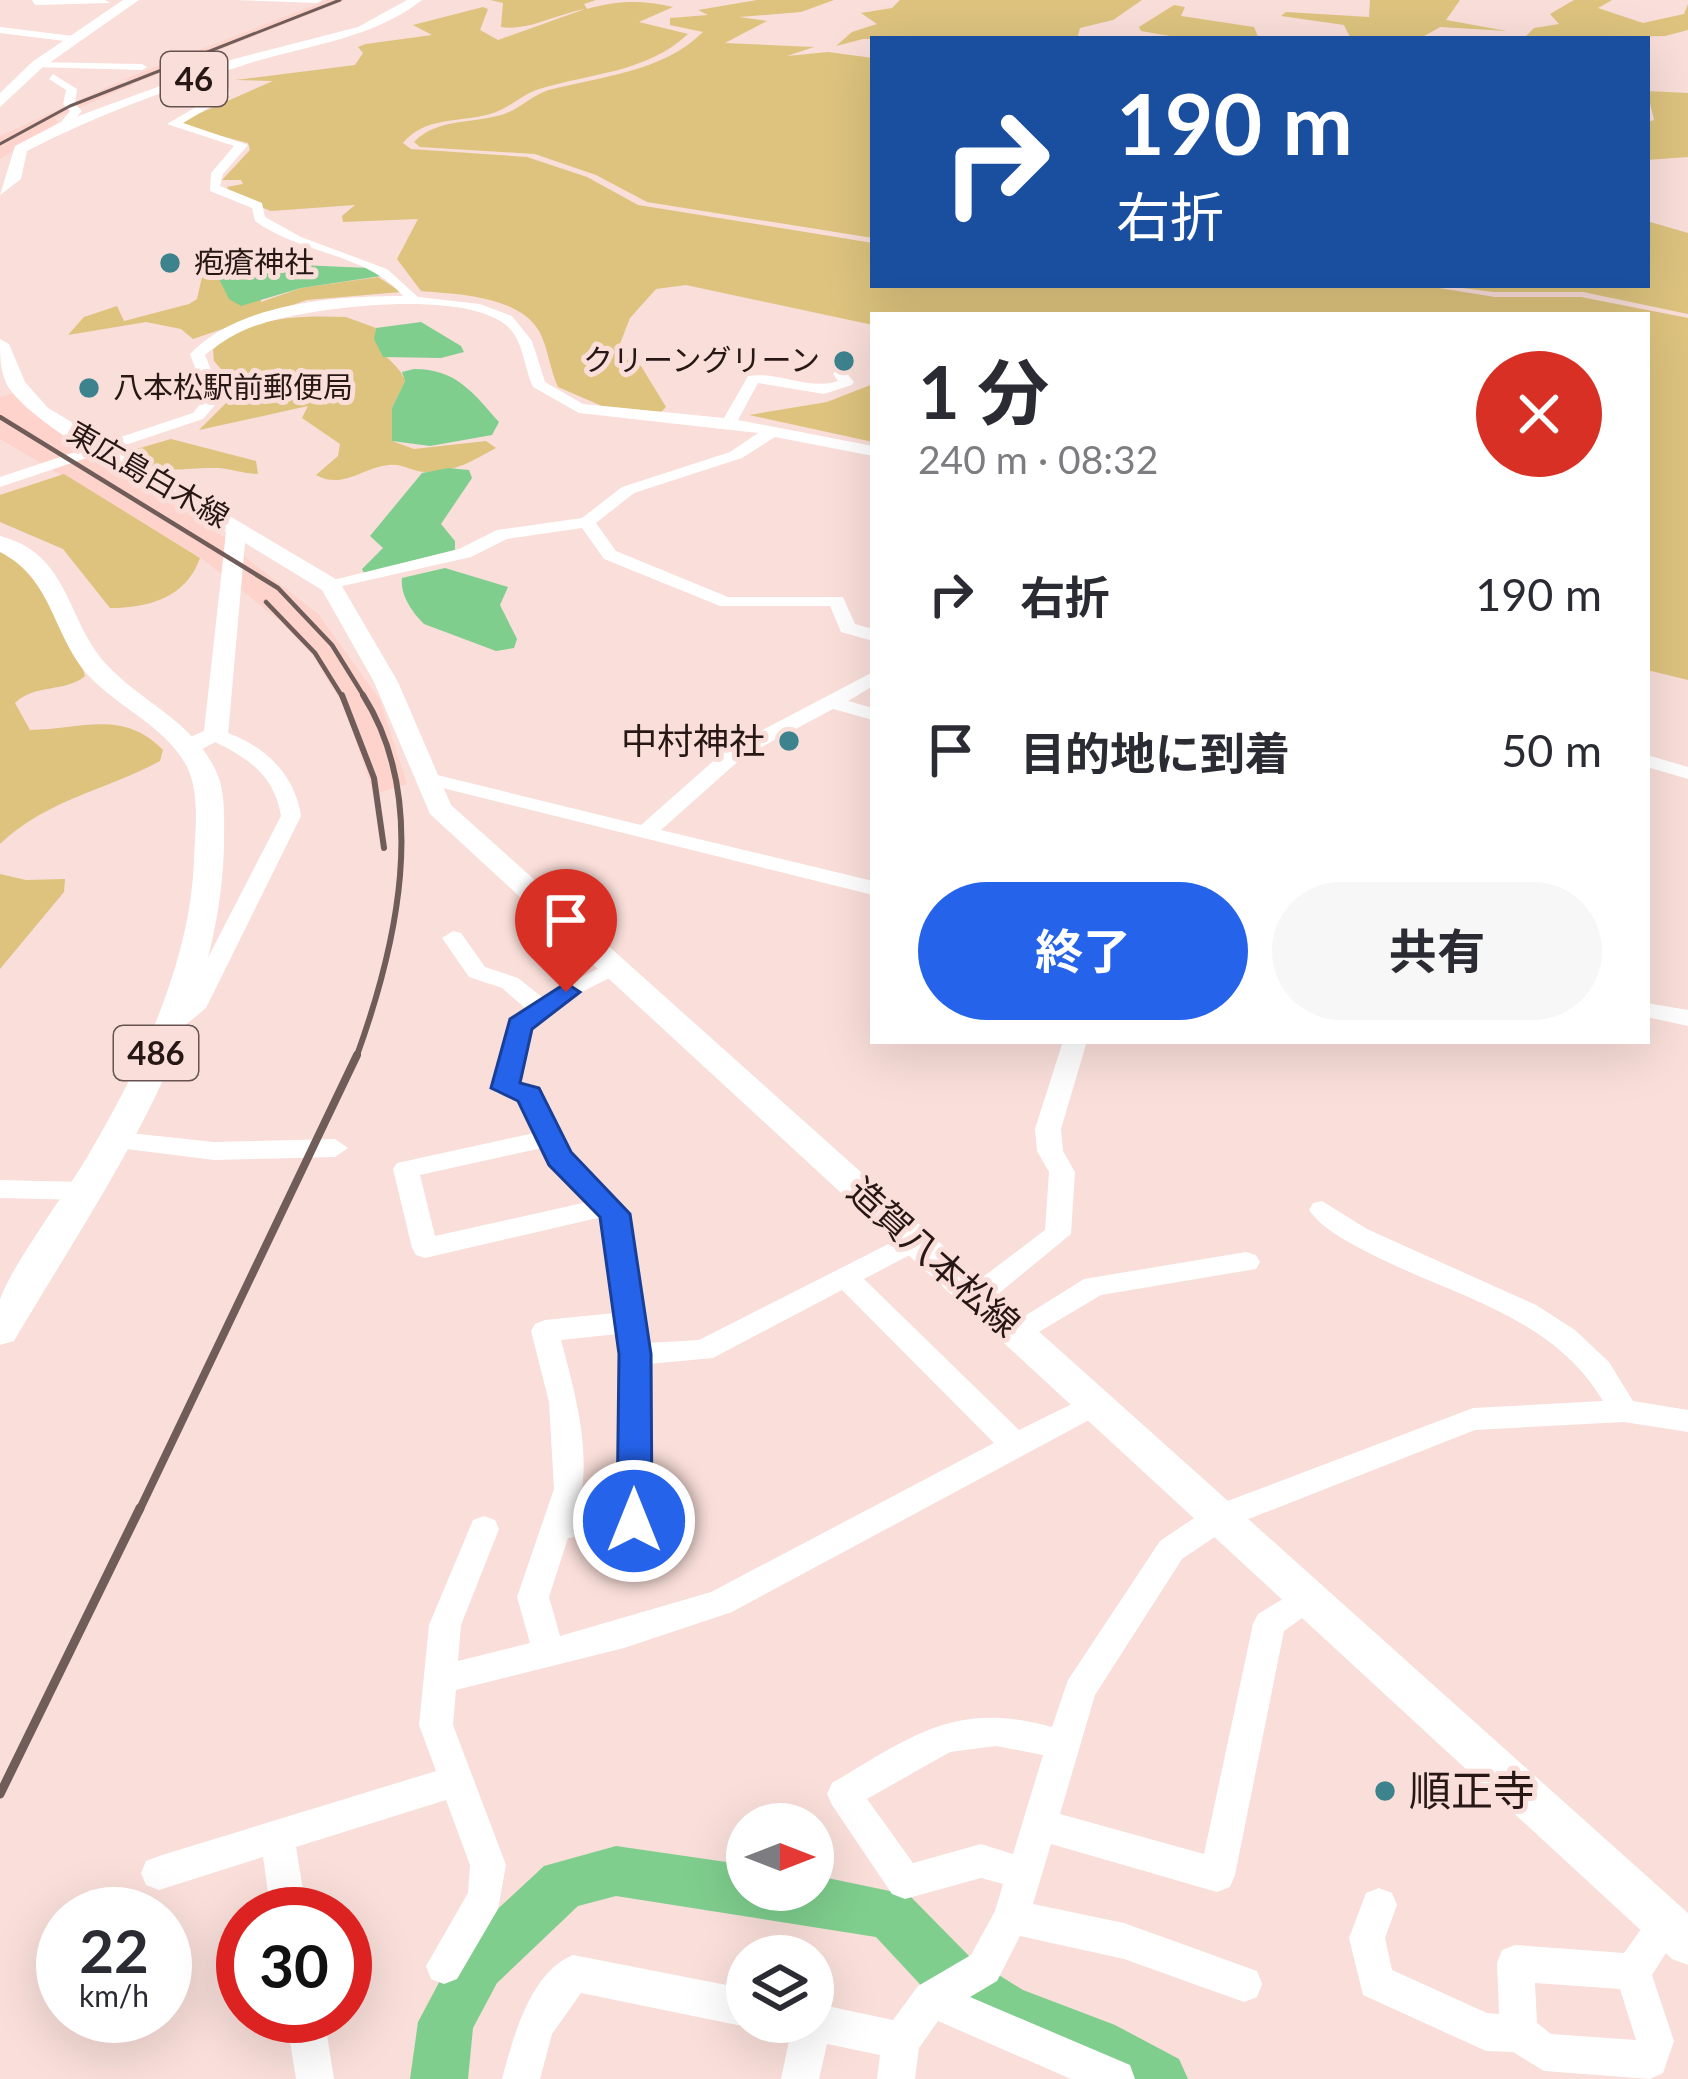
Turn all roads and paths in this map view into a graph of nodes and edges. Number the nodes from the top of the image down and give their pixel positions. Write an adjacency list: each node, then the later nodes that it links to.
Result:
1 (132, 0): 2 (street); 7 (highway)
2 (156, 0)
3 (239, 0): 8 (street)
4 (317, 0): 8 (street)
5 (416, 0): 13 (main road, 46)
6 (35, 2): 7 (street)
7 (107, 6): 10 (highway)
8 (282, 7)
9 (0, 30): 10 (street)
10 (74, 39): 12 (highway)
11 (12, 65): 12 (highway)
12 (37, 65): 14 (highway); 15 (street)
13 (205, 75): 15 (main road, 46); 17 (street)
14 (0, 102)
15 (64, 126): 16 (main road, 46)
16 (0, 190)
17 (413, 300): 20 (street); 23 (street)
18 (0, 344): 25 (main road, 東広島白木線)
19 (840, 374): 20 (street)
20 (729, 423): 21 (street)
21 (774, 430): 22 (street); 24 (street)
22 (870, 450)
23 (3, 482)
24 (586, 522): 27 (street); 28 (street)
25 (242, 531): 27 (main road, 造賀八本松線); 32 (main road, 東広島白木線)
26 (0, 543): 32 (highway)
27 (331, 586): 35 (main road, 造賀八本松線)
28 (870, 634)
29 (870, 680): 30 (street)
30 (836, 704): 31 (street); 36 (street)
31 (870, 712)
32 (202, 741): 43 (highway, 486); 43 (street)
33 (1650, 762): 34 (street)
34 (1688, 773)
35 (429, 779): 36 (street); 39 (main road, 造賀八本松線)
36 (644, 832): 37 (street)
37 (869, 885)
38 (453, 938): 40 (street)
39 (615, 969): 40 (street); 52 (main road, 造賀八本松線)
40 (541, 1010): 45 (street)
41 (1650, 1011): 42 (street)
42 (1688, 1018)
43 (168, 1028): 46 (highway, 486)
44 (1074, 1044): 55 (street)
45 (550, 1138): 50 (street); 50 (street)
46 (111, 1140): 47 (street); 49 (highway, 486)
47 (334, 1148)
48 (0, 1189): 49 (street)
49 (82, 1191): 57 (highway, 486)
50 (608, 1206): 56 (street)
51 (1322, 1210): 61 (street)
52 (916, 1240): 54 (street); 55 (main road, 造賀八本松線)
53 (1246, 1262): 58 (street)
54 (846, 1276): 59 (street); 63 (street)
55 (977, 1296): 58 (main road, 造賀八本松線)
56 (632, 1322): 59 (street); 65 (street)
57 (0, 1331)
58 (1018, 1334): 60 (main road, 造賀八本松線)
59 (635, 1354): 65 (street)
60 (1094, 1404): 63 (street); 64 (main road, 造賀八本松線)
61 (1624, 1411): 62 (street); 64 (street)
62 (1688, 1421)
63 (1016, 1445): 68 (street)
64 (1220, 1517): 67 (main road, 造賀八本松線); 70 (street)
65 (556, 1526): 68 (street)
66 (484, 1529): 69 (street)
67 (1308, 1597): 72 (street); 79 (main road, 造賀八本松線)
68 (549, 1654): 69 (street)
69 (439, 1680): 71 (street)
70 (1061, 1745): 72 (street); 75 (street)
71 (456, 1781): 73 (street); 80 (street)
72 (1040, 1826): 75 (street)
73 (277, 1837): 74 (street); 76 (street)
74 (159, 1873)
75 (1024, 1874): 78 (street)
76 (285, 1887)
77 (1379, 1905): 86 (street)
78 (1011, 1917): 82 (street); 83 (street)
79 (1677, 1933): 81 (street)
80 (444, 1966)
81 (1633, 1972): 86 (street); 86 (street)
82 (1244, 1984)
83 (932, 1999): 87 (street); 94 (street)
84 (726, 2004): 91 (street)
85 (834, 2027): 87 (street)
86 (1519, 2032)
87 (901, 2041): 93 (street)
88 (309, 2043): 90 (street)
89 (808, 2043): 92 (street)
90 (315, 2079)
91 (520, 2079)
92 (800, 2079)
93 (896, 2079)
94 (1116, 2079)

